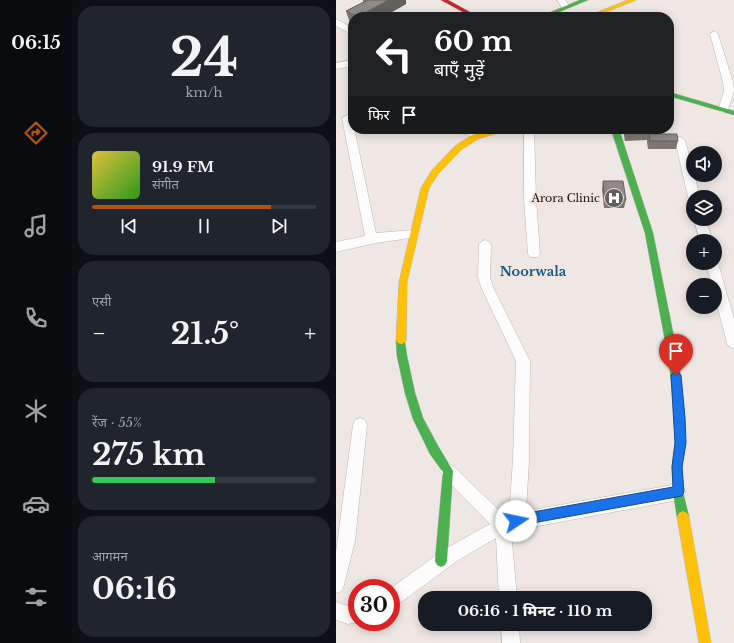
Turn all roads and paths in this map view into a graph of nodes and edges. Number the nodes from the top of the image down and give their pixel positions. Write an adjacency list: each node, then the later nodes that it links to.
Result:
1 (585, 0): 4 (street)
2 (633, 0): 8 (street)
3 (440, 2): 5 (street); 6 (street)
4 (563, 4): 7 (street)
5 (453, 12)
6 (464, 12)
7 (550, 12)
8 (602, 12)
9 (336, 22): 10 (street)
10 (348, 29)
11 (714, 34): 16 (street)
12 (348, 64): 13 (street)
13 (336, 66)
14 (674, 95): 16 (street)
15 (686, 109): 19 (street)
16 (723, 110): 17 (street)
17 (734, 113)
18 (345, 119): 20 (street)
19 (734, 120)
20 (348, 133)
21 (348, 134): 28 (street)
22 (473, 134): 27 (street)
23 (529, 134): 31 (street)
24 (618, 134): 36 (street)
25 (680, 140): 26 (street)
26 (692, 190)
27 (413, 234): 28 (street); 35 (street)
28 (376, 238): 30 (street)
29 (485, 244): 37 (street)
30 (336, 247)
31 (534, 254)
32 (714, 270): 33 (street)
33 (734, 343)
34 (360, 425): 39 (street)
35 (448, 471): 37 (street); 38 (street)
36 (678, 492): 37 (street); 46 (street)
37 (510, 523): 38 (street); 40 (street)
38 (441, 561): 41 (street)
39 (336, 585)
40 (508, 591)
41 (400, 592)
42 (336, 611): 43 (street)
43 (348, 615)
44 (510, 631): 45 (street)
45 (511, 643)
46 (704, 643)

